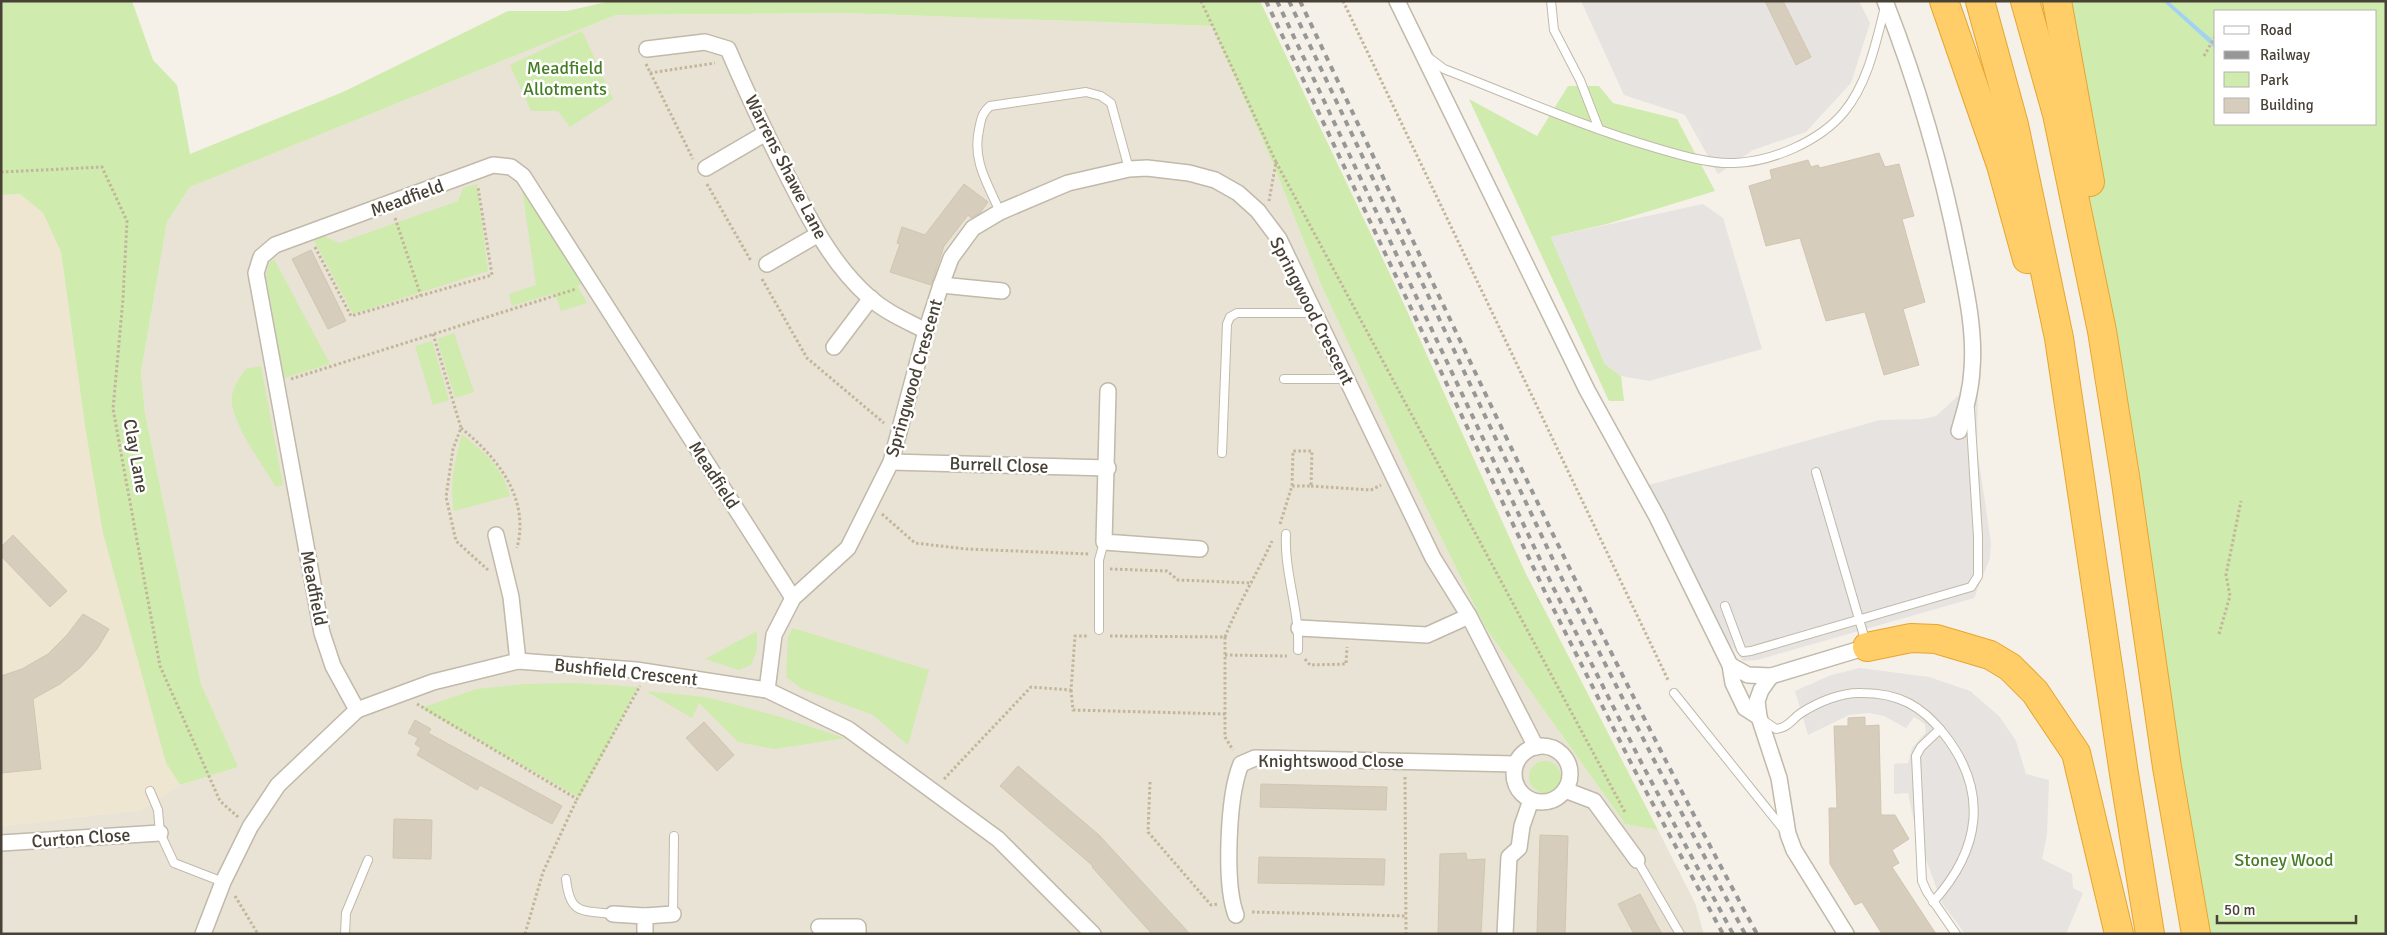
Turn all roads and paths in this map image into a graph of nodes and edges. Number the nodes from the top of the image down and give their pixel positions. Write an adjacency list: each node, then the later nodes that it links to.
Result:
1 (1201, 1): 18 (path)
2 (1343, 1): 82 (path)
3 (1397, 1): 12 (street)
4 (1551, 1): 16 (lane)
5 (1944, 1): 53 (highway)
6 (1980, 1): 53 (highway)
7 (2025, 1): 51 (highway)
8 (2057, 1): 51 (highway)
9 (1886, 2): 16 (lane); 43 (street)
10 (2214, 38): 14 (path)
11 (645, 53): 13 (street); 15 (path)
12 (1423, 53): 16 (lane); 76 (street)
13 (730, 54): 15 (path); 17 (street, Warrens Shawe Lane)
14 (2204, 56)
15 (650, 73): 20 (path)
16 (1599, 129)
17 (766, 133): 20 (street); 27 (street, Warrens Shawe Lane)
18 (1276, 162): 25 (path); 97 (path)
19 (1129, 169): 24 (street, Springwood Crescent); 24 (lane); 25 (street, Springwood Crescent)
20 (702, 171): 28 (path)
21 (1, 172): 98 (path, Clay Lane)
22 (476, 172): 23 (street, Meadfield); 30 (street, Meadfield); 33 (path)
23 (391, 204): 26 (street, Meadfield); 33 (path)
24 (1000, 212): 31 (street, Springwood Crescent)
25 (1266, 222): 35 (street, Springwood Crescent)
26 (308, 233): 33 (path); 41 (street, Meadfield)
27 (818, 235): 29 (street); 34 (street, Warrens Shawe Lane)
28 (752, 262)
29 (764, 271): 46 (path)
30 (592, 284): 37 (path); 64 (street, Meadfield)
31 (941, 284): 32 (street); 36 (street, Springwood Crescent)
32 (1002, 291)
33 (421, 296)
34 (871, 298): 36 (street, Warrens Shawe Lane); 38 (street)
35 (1315, 313): 39 (street, Springwood Crescent); 47 (lane)
36 (926, 331): 46 (street, Springwood Crescent)
37 (433, 334): 41 (path); 44 (path)
38 (834, 347)
39 (1347, 378): 40 (lane); 52 (street, Springwood Crescent)
40 (1284, 380)
41 (276, 384): 83 (street, Meadfield)
42 (1108, 391): 49 (street)
43 (1969, 397): 45 (street); 67 (lane)
44 (461, 428): 62 (path); 62 (path)
45 (1959, 431)
46 (899, 432): 48 (street, Springwood Crescent)
47 (1222, 453)
48 (891, 462): 49 (street, Burrell Close); 56 (street, Springwood Crescent)
49 (1108, 468): 59 (street)
50 (1816, 472): 67 (lane)
51 (2125, 476): 128 (highway)
52 (1394, 478): 54 (path); 66 (street, Springwood Crescent)
53 (2082, 482): 127 (highway)
54 (1311, 486)
55 (2240, 501): 70 (path)
56 (870, 503): 59 (path); 64 (street, Springwood Crescent)
57 (1286, 534): 68 (lane)
58 (496, 535): 62 (street)
59 (1102, 548): 60 (street); 61 (lane)
60 (1200, 549)
61 (1099, 569): 63 (path); 69 (lane)
62 (505, 573): 75 (street)
63 (1253, 583)
64 (793, 598): 79 (street, Springwood Crescent)
65 (1725, 606): 67 (lane)
66 (1469, 616): 68 (street); 87 (street, Springwood Crescent)
67 (1859, 621): 73 (lane)
68 (1299, 628): 74 (lane)
69 (1099, 630)
70 (2219, 634)
71 (1091, 636): 80 (path)
72 (1109, 636): 84 (path)
73 (1867, 647): 78 (street); 126 (highway)
74 (1298, 650)
75 (518, 661): 77 (street, Bushfield Crescent); 81 (street, Bushfield Crescent)
76 (1730, 665): 78 (street); 85 (street)
77 (648, 672): 79 (street, Bushfield Crescent); 95 (path)
78 (1772, 676): 85 (street)
79 (767, 690): 94 (street, Bushfield Crescent)
80 (1071, 690): 84 (path); 94 (path)
81 (408, 691): 83 (street, Bushfield Crescent); 95 (path)
82 (1674, 693): 100 (lane)
83 (357, 710): 98 (street, Bushfield Crescent)
84 (1225, 714): 89 (path)
85 (1759, 716): 86 (lane); 100 (street)
86 (1940, 729): 107 (lane); 107 (lane)
87 (1536, 746): 90 (street); 92 (street)
88 (1406, 761): 89 (street, Knightswood Close); 90 (street, Knightswood Close); 112 (path)
89 (1241, 764): 108 (street, Knightswood Close)
90 (1515, 764): 96 (street)
91 (1150, 782): 108 (path)
92 (1565, 790): 96 (street); 104 (street)
93 (150, 791): 99 (lane)
94 (934, 792): 120 (street, Bushfield Crescent)
95 (578, 799): 117 (path)
96 (1531, 800): 122 (street)
97 (1626, 814)
98 (250, 827): 106 (street, Bushfield Crescent)
99 (160, 833): 102 (street, Curton Close); 106 (lane)
100 (1788, 834): 124 (street)
101 (674, 836): 110 (lane)
102 (1, 843)
103 (368, 860): 116 (lane)
104 (1637, 860): 123 (lane)
105 (566, 879): 109 (lane)
106 (222, 886): 114 (street, Bushfield Crescent); 115 (path)
107 (1933, 902): 125 (lane)
108 (1233, 908): 112 (path)
109 (612, 914): 111 (street)
110 (673, 914): 111 (street)
111 (645, 916): 118 (street)
112 (1406, 916): 121 (path)
113 (819, 927): 119 (street)
114 (204, 934)
115 (258, 934)
116 (345, 934)
117 (525, 934)
118 (646, 934)
119 (858, 934)
120 (1093, 934)
121 (1406, 934)
122 (1505, 934)
123 (1680, 934)
124 (1846, 934)
125 (1956, 934)
126 (2119, 934)
127 (2150, 934)
128 (2196, 934)

